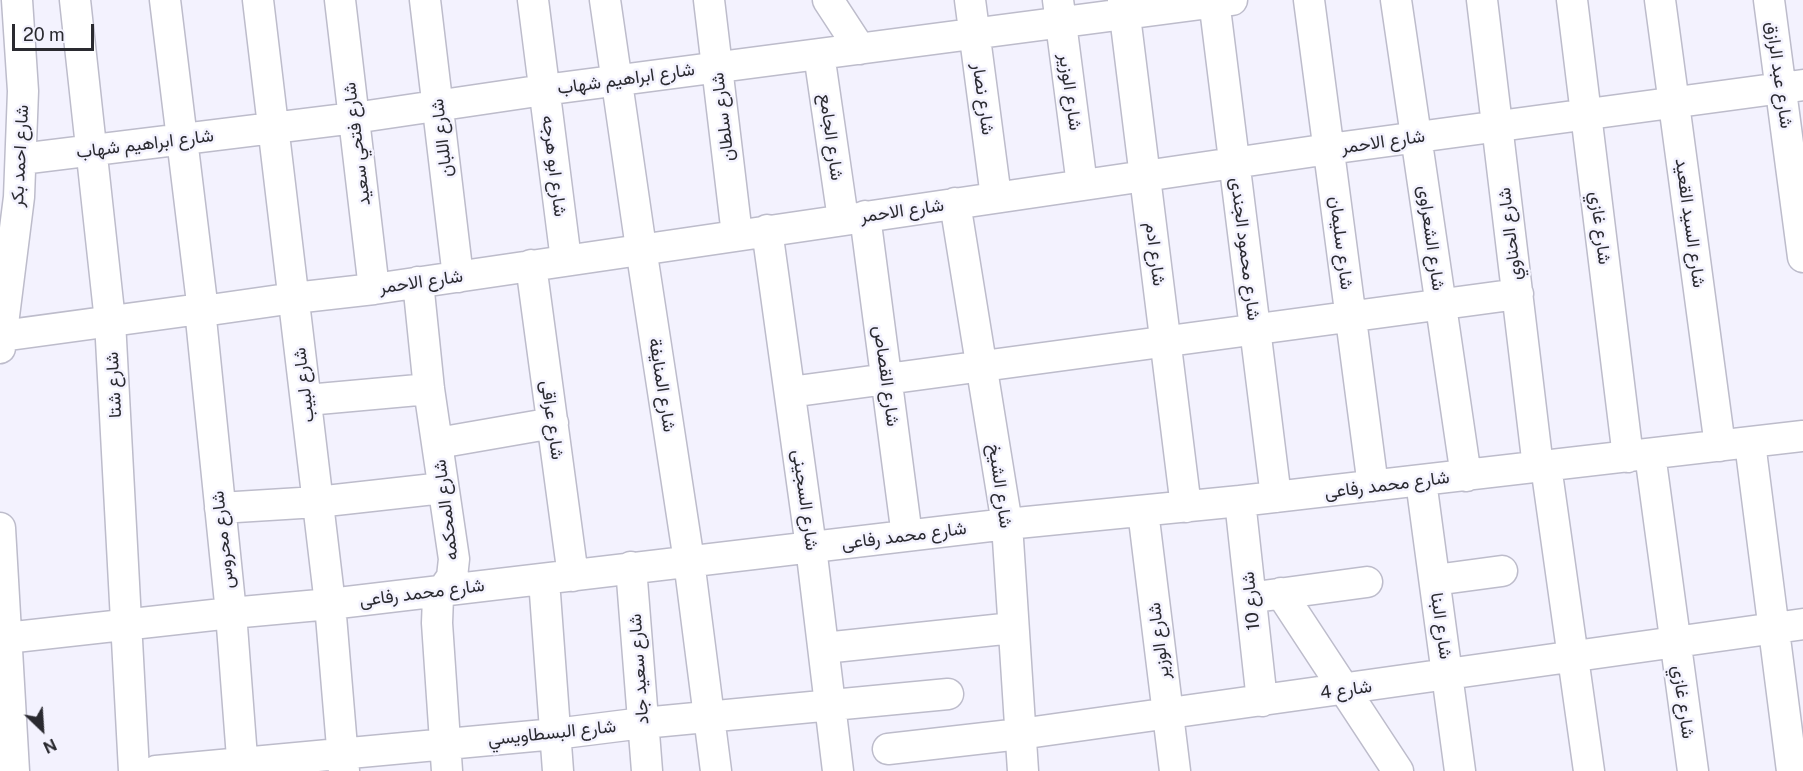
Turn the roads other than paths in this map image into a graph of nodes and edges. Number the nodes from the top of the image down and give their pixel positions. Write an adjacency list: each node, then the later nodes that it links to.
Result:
1 (17, 0): 27 (street, شارع احمد بكر)
2 (75, 0): 38 (street, شارع شتا)
3 (165, 0): 36 (street, شارع محروس)
4 (258, 0): 34 (street, شارع لبيب)
5 (340, 0): 32 (street, شارع فتحي سعيد)
6 (425, 0): 30 (street, شارع اللبان)
7 (533, 0): 28 (street, شارع ابو هرجه)
8 (605, 0): 25 (street, شارع المنايفة)
9 (709, 0): 24 (street, شارع سلطان)
10 (828, 0): 22 (street)
11 (970, 0): 21 (street, شارع نصار)
12 (1309, 0): 37 (street, شارع سليمان)
13 (1396, 0): 35 (street, شارع الشعراوى)
14 (1482, 0): 33 (street, شارع الحناوي)
15 (1572, 0): 31 (street, شارع غازي)
16 (1660, 0): 29 (street, شارع السيد القعيد)
17 (1769, 0): 26 (street, شارع عبد الرازق)
18 (1220, 1): 19 (street, شارع ابراهيم شهاب); 40 (street, شارع محمود الجندى)
19 (1124, 7): 20 (street, شارع ابراهيم شهاب); 41 (street, شارع ادم)
20 (1060, 11): 21 (street, شارع ابراهيم شهاب); 42 (street, شارع الوزير)
21 (974, 34): 22 (street, شارع ابراهيم شهاب); 44 (street, شارع نصار)
22 (860, 49): 23 (street, شارع ابراهيم شهاب)
23 (819, 54): 24 (street, شارع ابراهيم شهاب); 46 (street, شارع الجامع)
24 (717, 68): 25 (street, شارع ابراهيم شهاب); 48 (street, شارع سلطان)
25 (617, 81): 28 (street, شارع ابراهيم شهاب); 49 (street, شارع المنايفة)
26 (1792, 87): 29 (street, شارع الاحمر); 50 (street, شارع عبد الرازق)
27 (11, 90): 39 (street, شارع احمد بكر)
28 (544, 90): 30 (street, شارع ابراهيم شهاب); 51 (street, شارع ابو هرجه)
29 (1674, 103): 31 (street, شارع الاحمر); 75 (street, شارع السيد القعيد)
30 (438, 106): 32 (street, شارع ابراهيم شهاب); 54 (street, شارع اللبان)
31 (1586, 115): 33 (street, شارع الاحمر); 76 (street, شارع غازي)
32 (354, 118): 34 (street, شارع ابراهيم شهاب); 56 (street, شارع فتحي سعيد)
33 (1497, 127): 35 (street, شارع الاحمر); 57 (street, شارع الحناوي)
34 (274, 128): 36 (street, شارع ابراهيم شهاب); 58 (street, شارع لبيب)
35 (1416, 137): 37 (street, شارع الاحمر); 59 (street, شارع الشعراوى)
36 (182, 140): 38 (street, شارع ابراهيم شهاب); 60 (street, شارع محروس)
37 (1329, 149): 40 (street, شارع الاحمر); 61 (street, شارع سليمان)
38 (91, 150): 39 (street, شارع ابراهيم شهاب); 62 (street, شارع شتا)
39 (21, 159): 43 (street, شارع احمد بكر)
40 (1235, 163): 41 (street, شارع الاحمر); 63 (street, شارع محمود الجندى)
41 (1145, 176): 42 (street, شارع الاحمر); 64 (street, شارع ادم)
42 (1082, 185): 44 (street, شارع الاحمر)
43 (10, 196): 53 (street, شارع احمد بكر)
44 (996, 197): 45 (street, شارع الاحمر)
45 (955, 203): 46 (street, شارع الاحمر); 66 (street, شارع الشيخ)
46 (854, 218): 47 (street, شارع الاحمر); 67 (street, شارع القصاص)
47 (766, 230): 48 (street, شارع الاحمر); 69 (street, شارع السجينى)
48 (737, 234): 49 (street, شارع الاحمر)
49 (641, 248): 51 (street, شارع الاحمر); 92 (street, شارع المنايفة)
50 (1803, 252)
51 (566, 260): 52 (street, شارع الاحمر)
52 (531, 265): 54 (street, شارع الاحمر); 71 (street, شارع عراقى)
53 (5, 277): 65 (street, شارع احمد بكر)
54 (458, 277): 55 (street, شارع الاحمر)
55 (417, 282): 56 (street, شارع الاحمر); 68 (street, شارع المحكمه)
56 (374, 289): 58 (street, شارع الاحمر)
57 (1518, 294): 59 (street); 77 (street, شارع الحناوي)
58 (294, 297): 60 (street, شارع الاحمر); 70 (street, شارع لبيب)
59 (1441, 304): 61 (street); 78 (street, شارع الشعراوى)
60 (202, 310): 62 (street, شارع الاحمر); 86 (street, شارع محروس)
61 (1350, 316): 63 (street); 80 (street, شارع سليمان)
62 (110, 321): 65 (street, شارع الاحمر); 104 (street, شارع شتا)
63 (1255, 329): 64 (street); 82 (street, شارع محمود الجندى)
64 (1166, 341): 66 (street); 85 (street, شارع ادم)
65 (1, 342)
66 (981, 366): 67 (street); 88 (street, شارع الشيخ)
67 (886, 379): 69 (street); 90 (street, شارع القصاص)
68 (429, 389): 70 (street); 73 (street, شارع المحكمه)
69 (790, 392): 91 (street, شارع السجينى)
70 (307, 400): 84 (street, شارع لبيب)
71 (553, 423): 73 (street); 95 (street, شارع عراقى)
72 (1803, 436): 74 (street, شارع محمد رفاعى)
73 (438, 443): 81 (street, شارع المحكمه)
74 (1750, 443): 75 (street, شارع محمد رفاعى); 106 (street)
75 (1720, 446): 76 (street, شارع محمد رفاعى)
76 (1639, 456): 77 (street, شارع محمد رفاعى); 108 (street, شارع غازي)
77 (1542, 467): 78 (street, شارع محمد رفاعى); 110 (street, شارع الحناوي)
78 (1466, 476): 79 (street, شارع محمد رفاعى)
79 (1421, 481): 80 (street, شارع محمد رفاعى); 96 (street, شارع البنا)
80 (1373, 486): 82 (street, شارع محمد رفاعى)
81 (443, 488): 84 (street); 98 (street, شارع المحكمه)
82 (1276, 497): 83 (street, شارع محمد رفاعى)
83 (1239, 501): 85 (street, شارع محمد رفاعى); 100 (street, شارع 10)
84 (317, 502): 86 (street); 101 (street, شارع لبيب)
85 (1186, 507): 87 (street, شارع محمد رفاعى)
86 (220, 508): 102 (street, شارع محروس)
87 (1143, 511): 88 (street, شارع محمد رفاعى); 116 (street, شارع الوزير)
88 (1007, 524): 90 (street, شارع محمد رفاعى); 105 (street, شارع الشيخ)
89 (0, 528): 107 (street)
90 (907, 536): 91 (street, شارع محمد رفاعى)
91 (812, 547): 92 (street, شارع محمد رفاعى); 109 (street, شارع السجينى)
92 (689, 561): 93 (street, شارع محمد رفاعى); 117 (street, شارع المنايفة)
93 (631, 567): 95 (street, شارع محمد رفاعى); 118 (street, شارع سعيد جاد)
94 (1502, 572): 96 (street)
95 (558, 578): 98 (street, شارع محمد رفاعى); 119 (street, شارع عراقى)
96 (1435, 580): 111 (street, شارع البنا)
97 (1367, 582): 99 (street)
98 (443, 590): 101 (street, شارع محمد رفاعى); 122 (street, شارع المحكمه)
99 (1281, 593): 100 (street); 112 (street)
100 (1250, 598): 114 (street, شارع 10)
101 (330, 604): 102 (street, شارع محمد رفاعى); 123 (street, شارع لبيب)
102 (231, 613): 104 (street, شارع محمد رفاعى); 124 (street, شارع محروس)
103 (1803, 624): 106 (street, شارع 4)
104 (126, 625): 107 (street, شارع محمد رفاعى); 126 (street, شارع شتا)
105 (1013, 628): 109 (street); 120 (street, شارع الشيخ)
106 (1773, 629): 108 (street, شارع 4); 138 (street)
107 (6, 638): 125 (street)
108 (1675, 643): 110 (street, شارع 4); 137 (street, شارع غازي)
109 (824, 648): 115 (street, شارع السجينى)
110 (1573, 657): 111 (street, شارع 4); 136 (street, شارع الحناوي)
111 (1447, 676): 112 (street, شارع 4); 135 (street, شارع البنا)
112 (1345, 690): 114 (street, شارع 4); 134 (street)
113 (948, 694): 115 (street, شارع البسطاويسي)
114 (1262, 702): 116 (street, شارع 4)
115 (831, 705): 117 (street, شارع البسطاويسي); 131 (street, شارع السجينى)
116 (1168, 714): 120 (street, شارع 4); 133 (street, شارع الوزير)
117 (710, 717): 118 (street, شارع البسطاويسي); 130 (street, شارع المنايفة)
118 (643, 723): 119 (street, شارع البسطاويسي); 129 (street, شارع سعيد جاد)
119 (555, 734): 122 (street, شارع البسطاويسي); 128 (street, شارع عراقى)
120 (1020, 734): 121 (street, شارع 4); 132 (street, شارع الشيخ)
121 (888, 748)
122 (446, 758): 123 (street, شارع البسطاويسي)
123 (343, 763): 124 (street, شارع البسطاويسي)
124 (243, 767): 127 (street, شارع البسطاويسي)
125 (14, 771)
126 (134, 771)
127 (156, 771)
128 (558, 771)
129 (647, 771)
130 (716, 771)
131 (838, 771)
132 (1023, 771)
133 (1175, 771)
134 (1398, 771)
135 (1460, 771)
136 (1589, 771)
137 (1693, 771)
138 (1792, 771)

